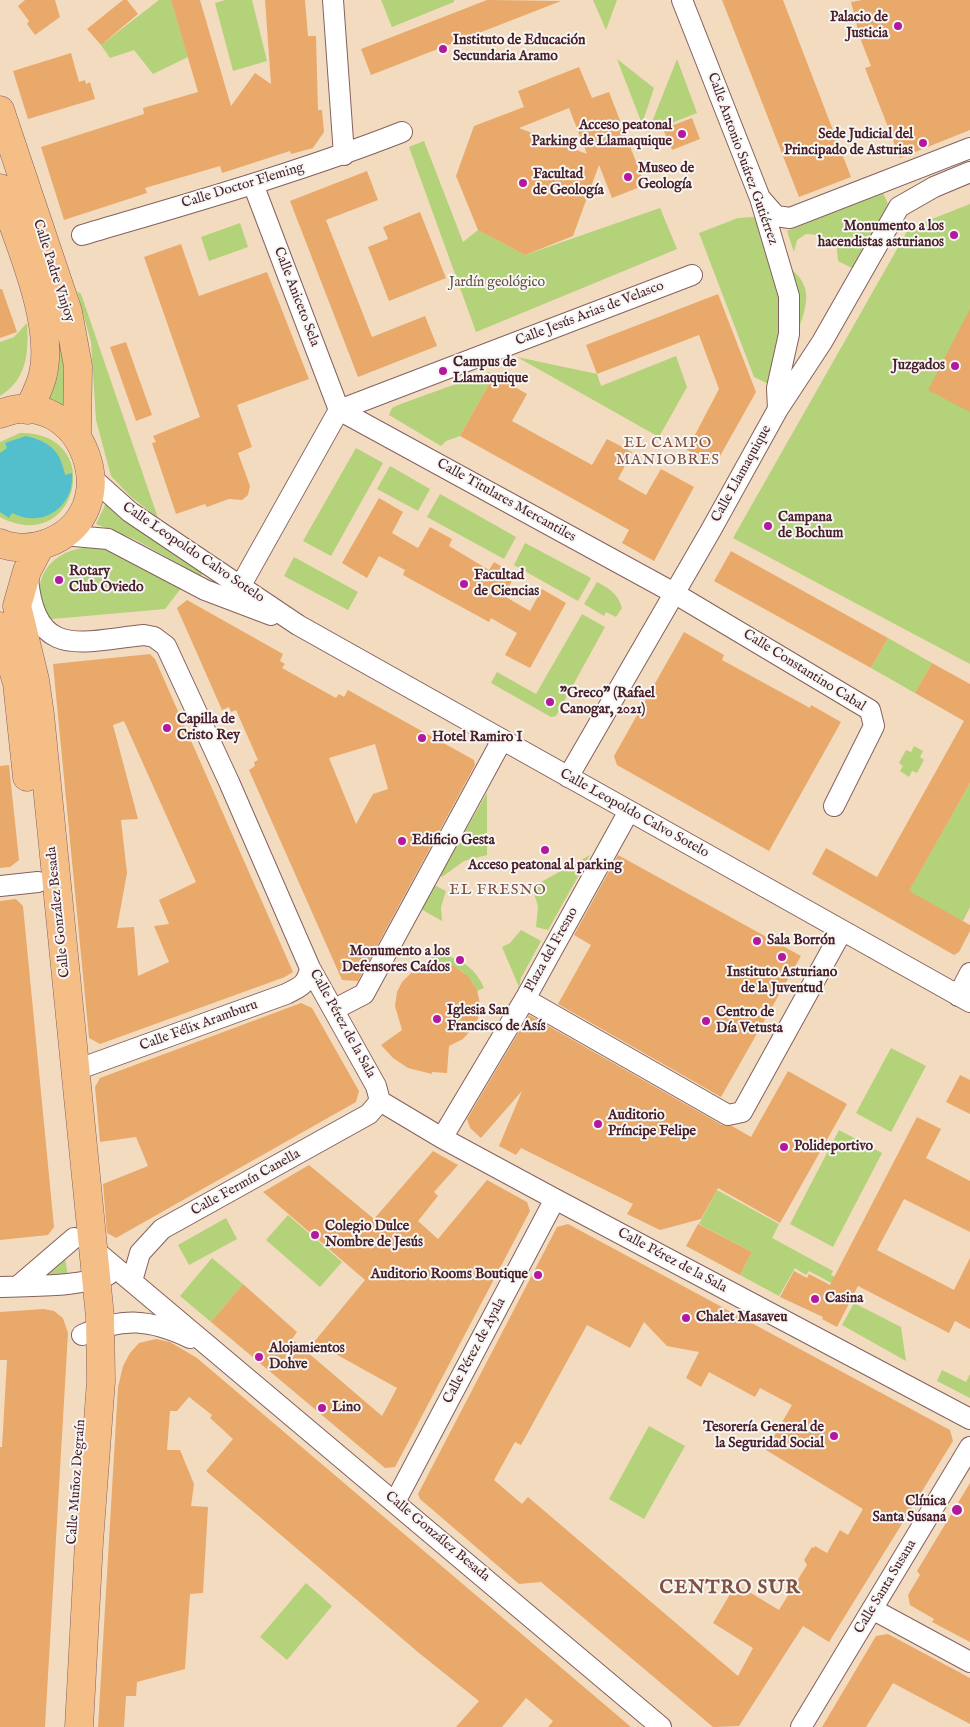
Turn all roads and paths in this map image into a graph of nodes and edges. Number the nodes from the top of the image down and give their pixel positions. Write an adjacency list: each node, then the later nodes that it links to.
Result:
1 (332, 0): 6 (street)
2 (682, 0): 11 (street, Calle Antonio Suárez Gutiérrez)
3 (0, 110): 19 (highway, Calle Padre Vinjoy)
4 (402, 132): 6 (street, Calle Doctor Fleming)
5 (970, 148): 7 (street)
6 (344, 155): 9 (street, Calle Doctor Fleming)
7 (909, 172): 11 (street); 12 (street, Calle Llamaquique)
8 (970, 172): 12 (street)
9 (253, 184): 13 (street, Calle Doctor Fleming); 17 (street, Calle Aniceto Sela)
10 (0, 188): 16 (highway, Calle Padre Vinjoy)
11 (760, 198): 15 (street, Calle Antonio Suárez Gutiérrez)
12 (899, 207): 15 (street, Calle Llamaquique)
13 (82, 235)
14 (692, 275): 17 (street, Calle Jesús Arias de Velasco)
15 (778, 409): 25 (street, Calle Llamaquique)
16 (28, 410): 18 (highway); 19 (highway)
17 (339, 410): 24 (street); 25 (street, Calle Titulares Mercantiles)
18 (0, 414)
19 (77, 436): 20 (highway)
20 (92, 478): 21 (highway, Calle González Besada); 24 (street, Calle Leopoldo Calvo Sotelo)
21 (51, 540): 22 (highway); 23 (highway, Calle González Besada); 26 (street, Calle Leopoldo Calvo Sotelo)
22 (0, 543)
23 (27, 570): 36 (street, Calle Pérez de la Sala); 41 (highway, Calle González Besada)
24 (241, 585): 26 (street, Calle Leopoldo Calvo Sotelo)
25 (674, 593): 30 (street, Calle Llamaquique); 31 (street, Calle Constantino Cabal)
26 (298, 625): 29 (street, Calle Leopoldo Calvo Sotelo)
27 (0, 626): 28 (highway, Calle González Besada)
28 (9, 674): 33 (highway, Calle González Besada)
29 (502, 740): 30 (street, Calle Leopoldo Calvo Sotelo); 40 (street)
30 (568, 778): 32 (street, Calle Leopoldo Calvo Sotelo)
31 (834, 806)
32 (629, 812): 35 (street, Calle Leopoldo Calvo Sotelo); 38 (street, Plaza del Fresno)
33 (38, 882): 34 (street); 45 (highway, Calle González Besada)
34 (0, 886)
35 (842, 931): 38 (street); 39 (street, Calle Leopoldo Calvo Sotelo)
36 (310, 968): 40 (street, Calle Pérez de la Sala); 41 (street, Calle Félix Aramburu)
37 (970, 973): 39 (street)
38 (525, 999): 43 (street, Plaza del Fresno)
39 (964, 999)
40 (335, 1009): 42 (street, Calle Pérez de la Sala)
41 (76, 1070): 45 (highway, Calle González Besada)
42 (380, 1101): 43 (street, Calle Pérez de la Sala); 46 (street, Calle Fermín Canella)
43 (442, 1138): 44 (street, Calle Pérez de la Sala)
44 (555, 1199): 50 (street, Calle Pérez de la Sala); 52 (street, Calle Pérez de Ayala)
45 (83, 1243): 46 (highway, Calle Muñoz Degraín); 46 (street, Calle González Besada); 47 (street)
46 (106, 1279): 47 (street); 48 (highway, Calle Muñoz Degraín); 49 (street, Calle González Besada)
47 (9, 1287)
48 (91, 1331): 49 (street, Calle González Besada); 55 (highway, Calle Muñoz Degraín); 56 (highway, Calle Muñoz Degraín)
49 (212, 1348): 52 (street, Calle González Besada)
50 (970, 1419)
51 (970, 1447): 53 (street, Calle Santa Susana)
52 (395, 1502): 57 (street, Calle González Besada)
53 (872, 1609): 54 (street); 58 (street, Calle Santa Susana)
54 (970, 1662)
55 (62, 1727)
56 (79, 1727)
57 (661, 1727)
58 (801, 1727)

